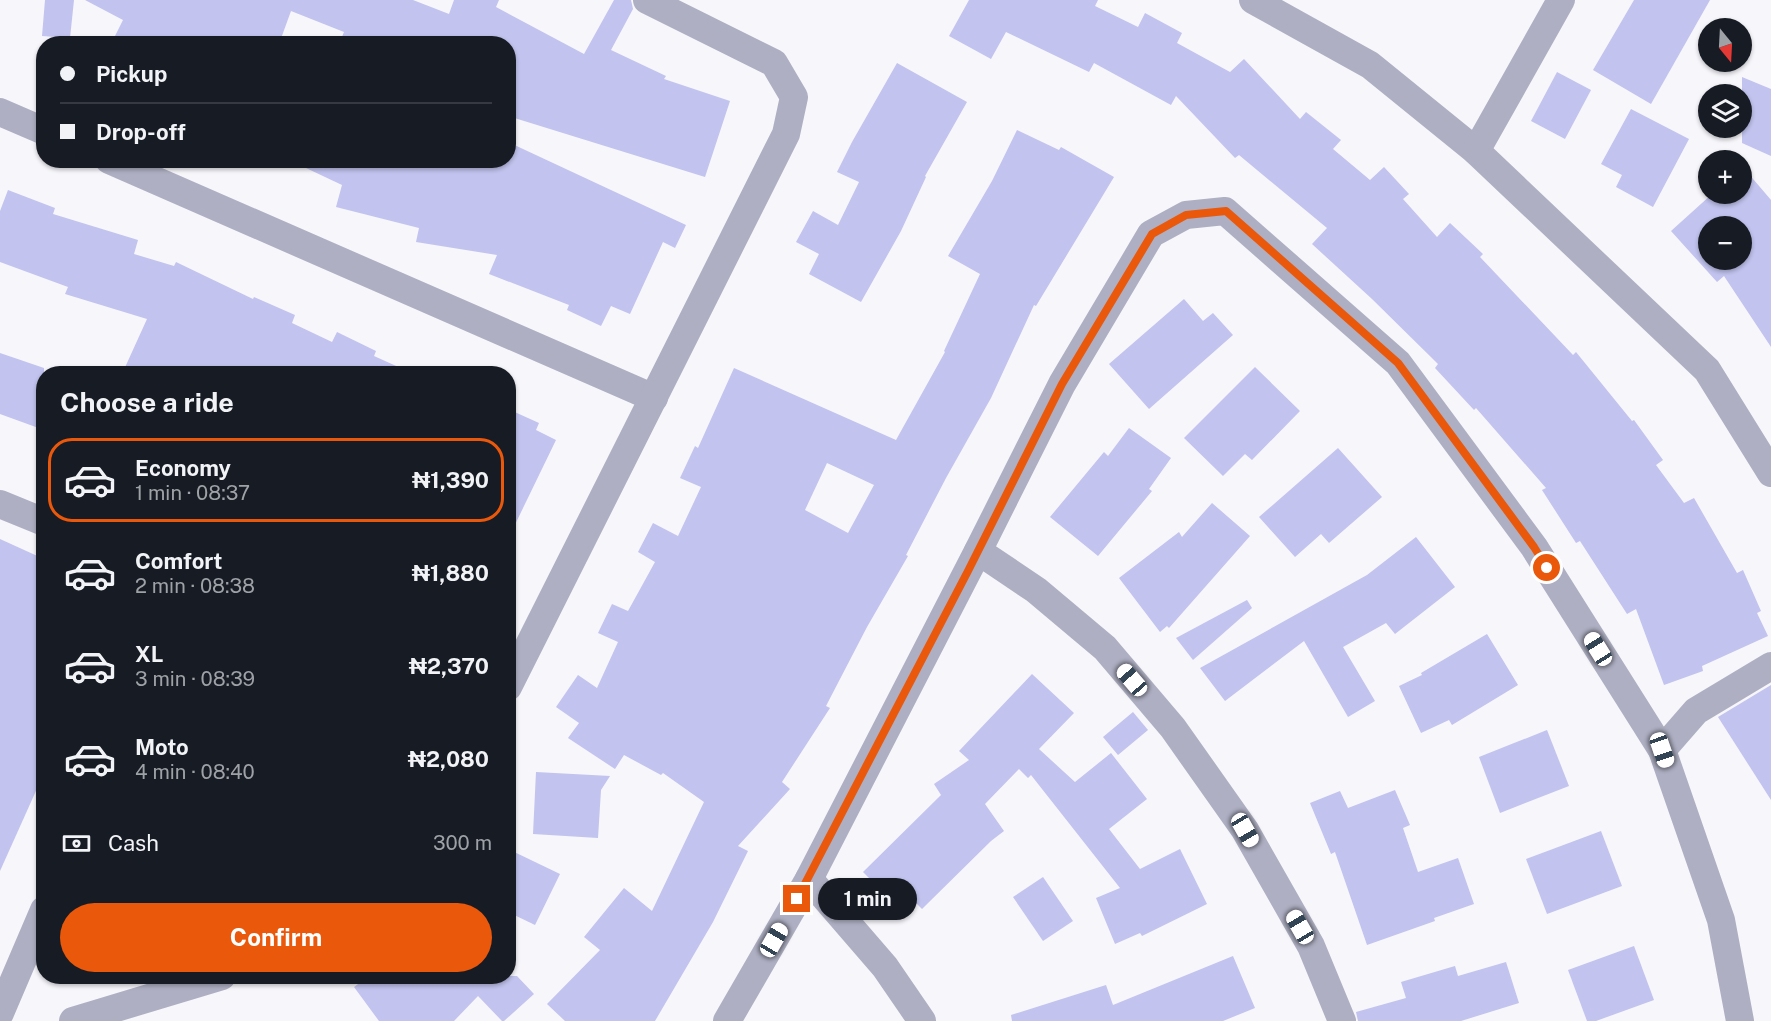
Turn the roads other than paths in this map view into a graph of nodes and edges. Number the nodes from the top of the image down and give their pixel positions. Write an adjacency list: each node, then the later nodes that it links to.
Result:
1 (647, 0): 8 (street)
2 (1253, 0): 6 (street)
3 (1561, 0): 6 (street)
4 (0, 112): 5 (street)
5 (36, 128)
6 (1476, 151): 9 (street)
7 (127, 168): 8 (street)
8 (654, 399): 14 (street)
9 (1771, 473)
10 (0, 504): 11 (street)
11 (36, 519)
12 (978, 551): 15 (street); 16 (street); 23 (street)
13 (1771, 666): 15 (street)
14 (516, 671)
15 (1662, 750): 24 (street)
16 (809, 879): 21 (street); 22 (street)
17 (36, 929): 19 (street)
18 (196, 984): 20 (street)
19 (0, 1013)
20 (73, 1021)
21 (727, 1021)
22 (922, 1021)
23 (1342, 1021)
24 (1740, 1021)

